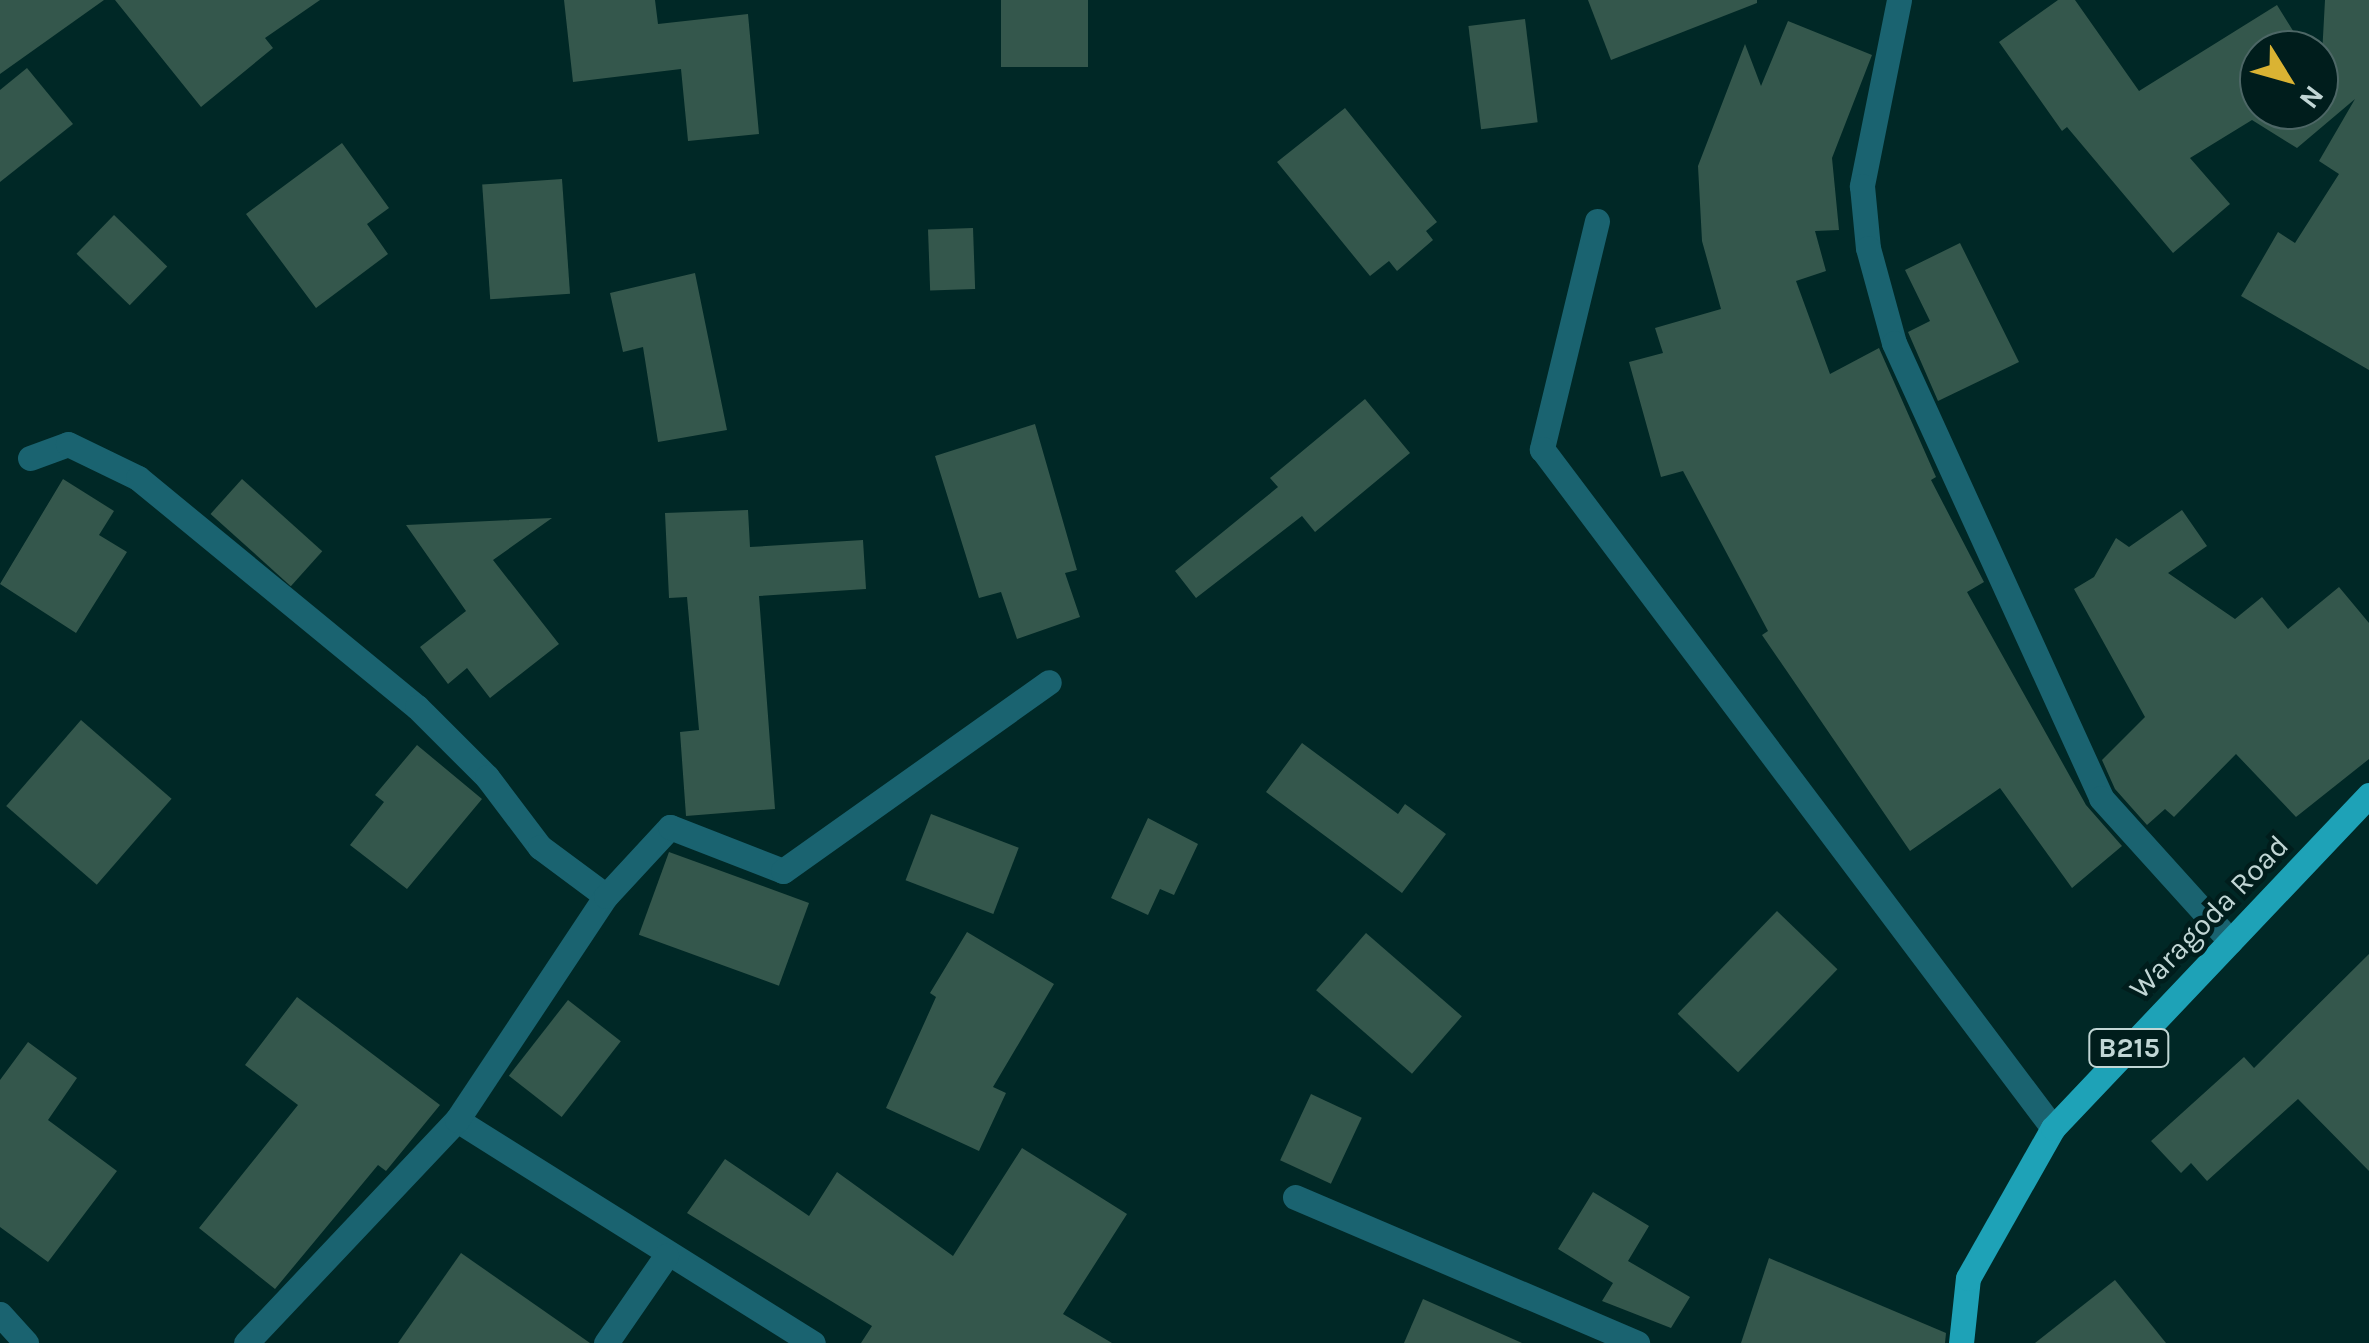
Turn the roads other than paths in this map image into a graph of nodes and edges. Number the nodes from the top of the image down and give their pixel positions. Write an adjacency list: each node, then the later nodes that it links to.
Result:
1 (1899, 0): 7 (street)
2 (1597, 221): 9 (street)
3 (30, 458): 6 (street)
4 (1049, 682): 6 (street)
5 (2369, 795): 7 (main road, Waragoda Road / B215)
6 (606, 896): 8 (street)
7 (2230, 942): 9 (main road, Waragoda Road / B215)
8 (457, 1120): 11 (street); 14 (street)
9 (2053, 1128): 18 (main road, Waragoda Road / B215)
10 (1295, 1197): 17 (street)
11 (666, 1256): 15 (street); 16 (street)
12 (0, 1314): 13 (street)
13 (26, 1343)
14 (246, 1343)
15 (606, 1343)
16 (813, 1343)
17 (1637, 1343)
18 (1962, 1343)

